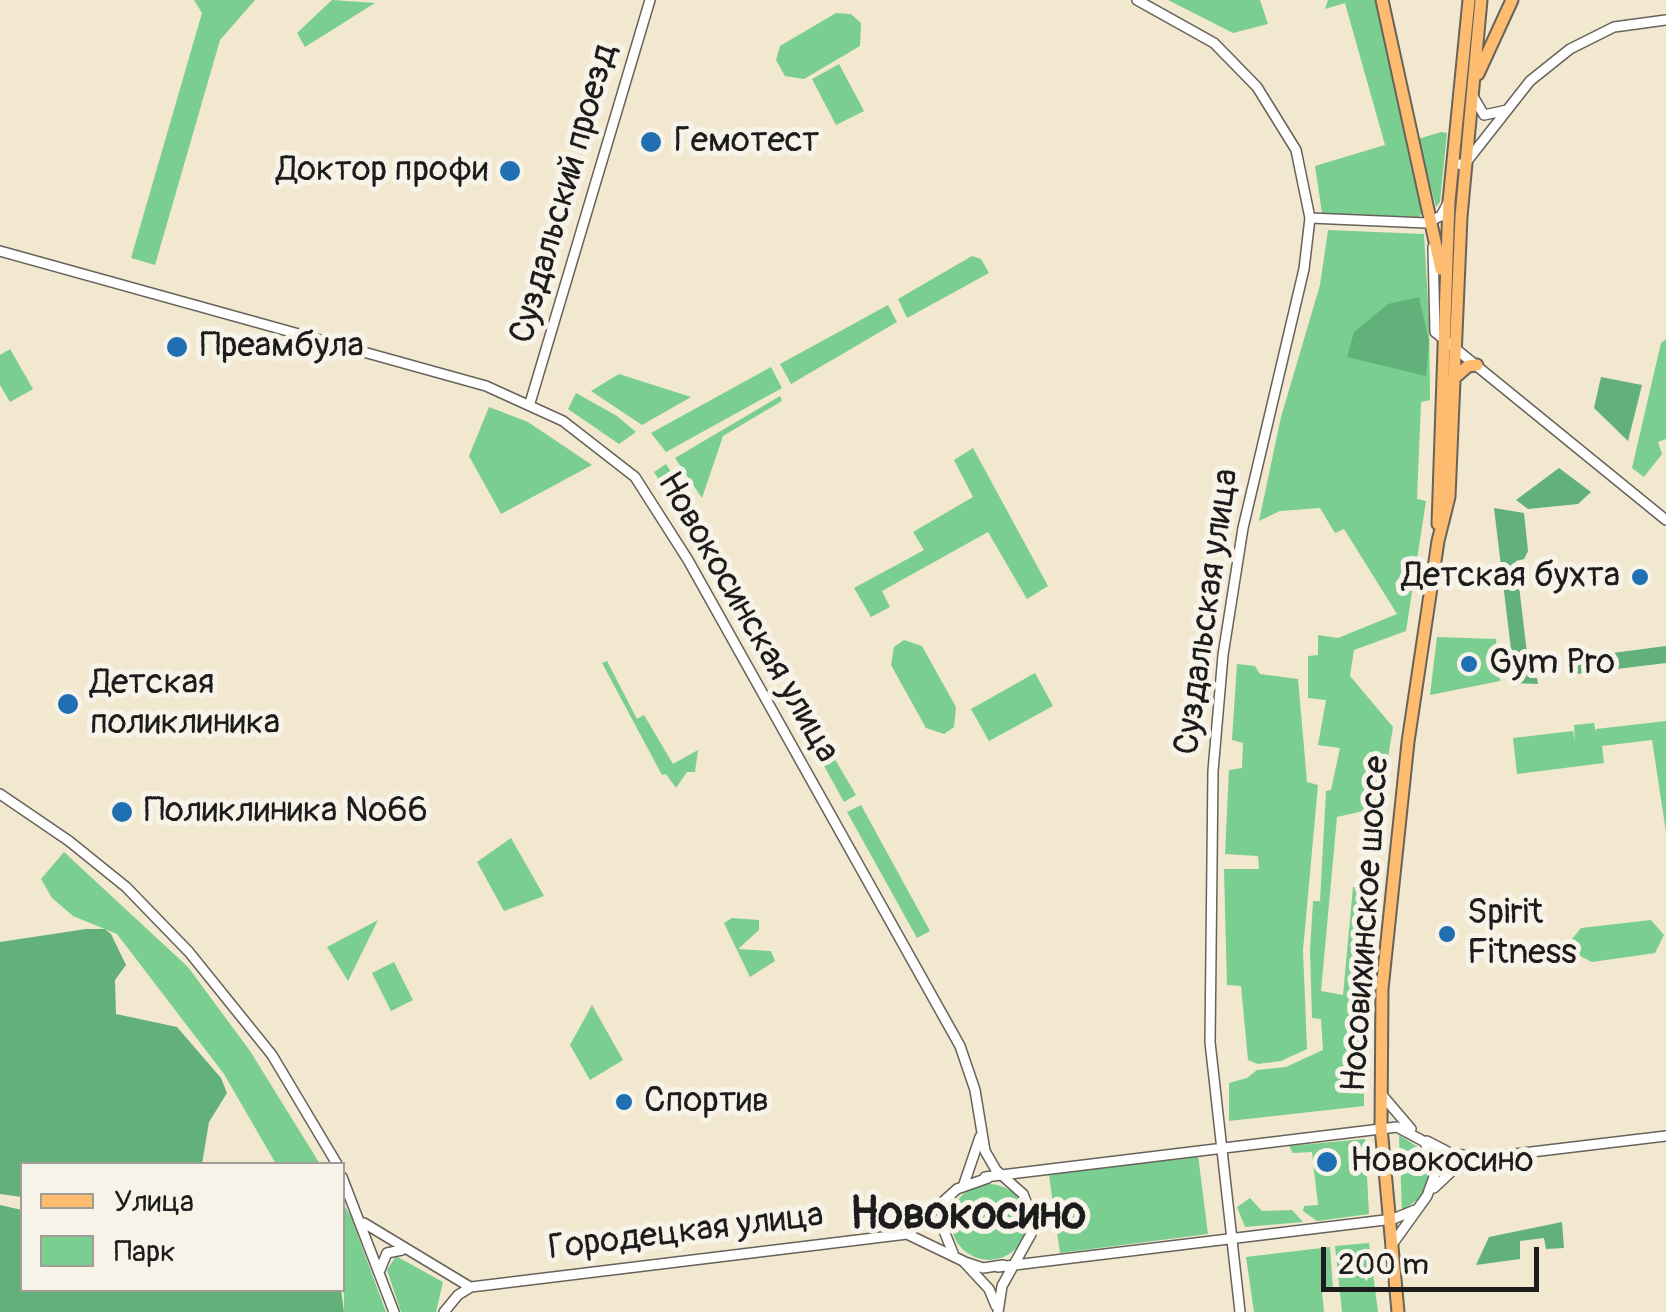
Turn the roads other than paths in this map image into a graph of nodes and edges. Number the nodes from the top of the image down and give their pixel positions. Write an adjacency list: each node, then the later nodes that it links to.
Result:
1 (650, 0): 20 (street, Суздальский проезд)
2 (1137, 0): 12 (street, Суздальская улица)
3 (1382, 0): 13 (main road)
4 (1469, 0): 10 (main road, Носовихинское шоссе)
5 (1481, 0): 8 (main road, Носовихинское шоссе)
6 (1512, 0): 8 (main road)
7 (1666, 20): 9 (street)
8 (1472, 92): 9 (street); 10 (main road, Носовихинское шоссе)
9 (1509, 109): 10 (street)
10 (1458, 164): 11 (main road, Носовихинское шоссе); 17 (main road, Носовихинское шоссе)
11 (1449, 201): 13 (street); 15 (main road, Носовихинское шоссе)
12 (1310, 218): 13 (street); 29 (street, Суздальская улица)
13 (1432, 221): 15 (main road); 16 (street)
14 (0, 251): 20 (street, Новокосинская улица)
15 (1445, 300): 16 (main road, Носовихинское шоссе)
16 (1444, 338): 17 (street); 22 (main road, Носовихинское шоссе)
17 (1454, 346): 18 (street); 19 (main road, Носовихинское шоссе)
18 (1477, 365): 19 (main road); 21 (street)
19 (1453, 380): 22 (main road, Носовихинское шоссе)
20 (530, 403): 25 (street, Новокосинская улица)
21 (1666, 520)
22 (1438, 540): 24 (main road, Носовихинское шоссе)
23 (0, 794): 31 (street)
24 (1380, 1089): 26 (main road, Носовихинское шоссе); 27 (street)
25 (980, 1125): 32 (street); 35 (street)
26 (1381, 1127): 27 (street); 29 (street); 40 (main road, Носовихинское шоссе)
27 (1418, 1136): 30 (street); 37 (street)
28 (1666, 1136): 30 (street)
29 (1220, 1147): 32 (street); 42 (street, Суздальская улица)
30 (1482, 1158): 37 (street)
31 (336, 1162)
32 (1002, 1176): 33 (street); 36 (street)
33 (984, 1178): 35 (street); 36 (street)
34 (345, 1184): 39 (street)
35 (960, 1187): 41 (street); 46 (street)
36 (1018, 1189): 44 (street)
37 (1428, 1196): 38 (street)
38 (1417, 1208): 40 (street); 43 (street)
39 (358, 1212): 45 (street); 50 (street)
40 (1387, 1219): 42 (street); 43 (main road, Носовихинское шоссе)
41 (906, 1234): 46 (street); 51 (street, Городецкая улица)
42 (1231, 1238): 47 (street); 55 (street, Суздальская улица)
43 (1390, 1247): 56 (main road, Носовихинское шоссе)
44 (1024, 1250): 47 (street); 48 (street)
45 (414, 1256): 49 (street); 50 (street)
46 (961, 1260): 48 (street); 54 (street)
47 (1014, 1266): 48 (street); 54 (street)
48 (998, 1267)
49 (443, 1274): 51 (street); 53 (street)
50 (380, 1275): 52 (street)
51 (471, 1287): 53 (street)
52 (394, 1312)
53 (443, 1312)
54 (998, 1312)
55 (1240, 1312)
56 (1398, 1312)

